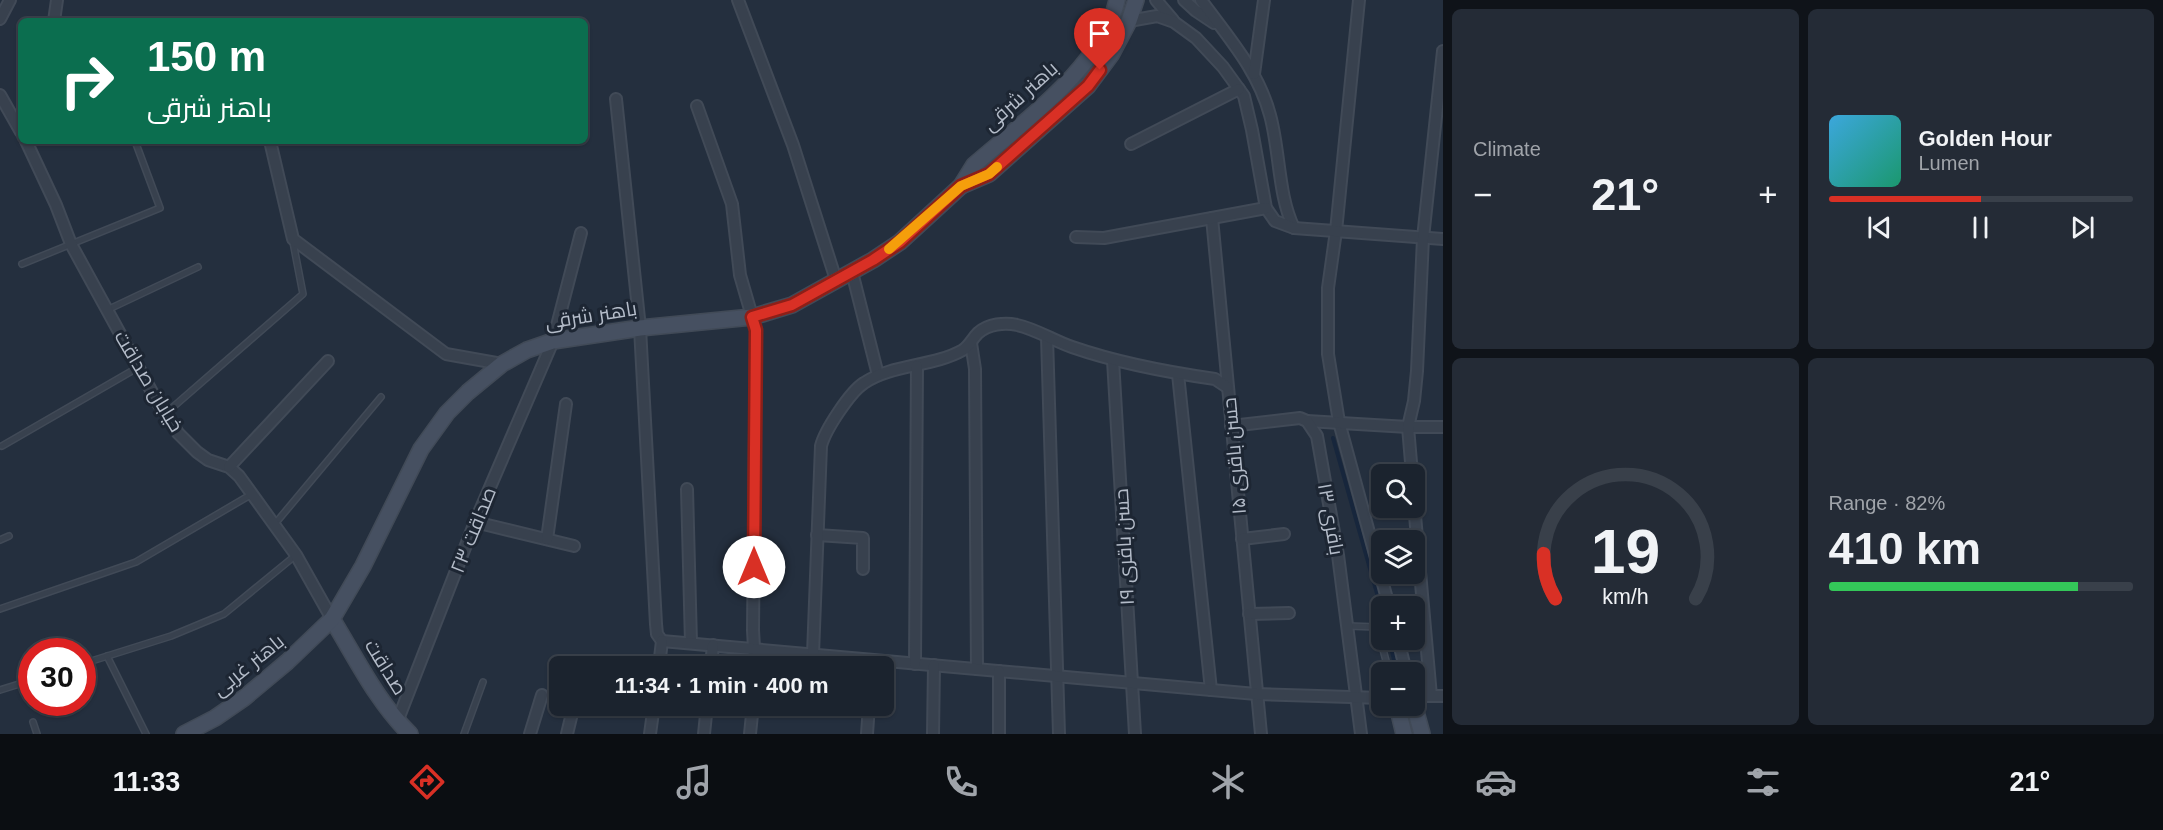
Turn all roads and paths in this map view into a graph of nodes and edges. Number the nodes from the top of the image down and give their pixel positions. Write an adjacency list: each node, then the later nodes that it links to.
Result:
1 (10, 0): 12 (street)
2 (57, 0): 11 (street)
3 (738, 0): 43 (street)
4 (1118, 0): 29 (street, باهنر شرقی)
5 (1136, 0): 13 (street, باهنر شرقی)
6 (1156, 0): 14 (street)
7 (1184, 0): 15 (street)
8 (1201, 0): 15 (street)
9 (1264, 0): 17 (street)
10 (1359, 0): 33 (street, باقری ۱۳)
11 (54, 18)
12 (0, 19)
13 (1129, 21): 14 (street); 29 (street, باهنر شرقی)
14 (1174, 22): 18 (street)
15 (1220, 26): 17 (street)
16 (1443, 51): 36 (street)
17 (1254, 74): 32 (street)
18 (1239, 89): 27 (street); 30 (street)
19 (0, 95): 22 (street)
20 (616, 99): 46 (street)
21 (697, 106): 45 (street)
22 (18, 127)
23 (27, 144): 28 (street, خیابان صداقت)
24 (36, 144): 28 (street)
25 (136, 144): 39 (lane)
26 (271, 144): 37 (street)
27 (1131, 144)
28 (34, 158): 39 (street, خیابان صداقت)
29 (961, 186): 42 (street, باهنر شرقی)
30 (1266, 207): 31 (street); 32 (street)
31 (1212, 218): 35 (street); 57 (street, حسن باقری ۱۵)
32 (1294, 228): 33 (street)
33 (1336, 231): 36 (street); 62 (street, باقری ۱۳)
34 (582, 233): 48 (street, صداقت ۲۳)
35 (1076, 237)
36 (1423, 238): 38 (street); 64 (street)
37 (293, 239): 52 (street); 60 (lane)
38 (1443, 239)
39 (71, 244): 40 (lane); 44 (street, خیابان صداقت)
40 (22, 264)
41 (198, 267): 44 (lane)
42 (852, 273): 43 (street, باهنر شرقی); 56 (street)
43 (836, 280): 45 (street, باهنر شرقی)
44 (107, 311): 54 (street, خیابان صداقت)
45 (752, 317): 46 (street, باهنر شرقی); 92 (street)
46 (640, 328): 48 (street, باهنر شرقی); 89 (street)
47 (1047, 338): 49 (street); 50 (street); 106 (street)
48 (553, 340): 52 (street, باهنر شرقی); 72 (street, صداقت ۲۳)
49 (971, 343): 53 (street); 104 (street)
50 (1113, 360): 55 (street); 108 (street, حسن باقری ۱۹)
51 (328, 361): 68 (street)
52 (502, 364): 87 (street, باهنر شرقی)
53 (917, 366): 56 (street); 102 (street)
54 (137, 368): 60 (street, خیابان صداقت); 66 (lane)
55 (1178, 374): 57 (street); 111 (street)
56 (878, 375): 75 (street)
57 (1227, 387): 63 (street, حسن باقری ۱۵)
58 (381, 397): 73 (lane)
59 (566, 404): 77 (street)
60 (165, 414): 68 (street, خیابان صداقت)
61 (1308, 421): 62 (street); 63 (street); 88 (street, باقری ۱۳)
62 (1339, 422): 64 (street); 83 (street, باقری ۱۳)
63 (1231, 426): 78 (street, حسن باقری ۱۵)
64 (1408, 427): 65 (street); 67 (street)
65 (1443, 427)
66 (2, 446)
67 (1411, 464)
68 (229, 467): 70 (street, خیابان صداقت)
69 (687, 489): 90 (street)
70 (252, 494): 73 (street, خیابان صداقت); 84 (lane)
71 (1415, 518): 115 (street)
72 (475, 522): 77 (street); 127 (street, صداقت ۲۳)
73 (274, 525): 81 (street, خیابان صداقت)
74 (1284, 534): 78 (street)
75 (817, 535): 82 (street); 93 (street)
76 (9, 537): 79 (lane)
77 (546, 539): 80 (street)
78 (1242, 539): 85 (street, حسن باقری ۱۵)
79 (0, 540)
80 (574, 546)
81 (296, 555): 87 (street, خیابان صداقت); 94 (lane)
82 (862, 569)
83 (1386, 596)
84 (0, 609)
85 (1249, 614): 86 (street); 113 (street, حسن باقری ۱۵)
86 (1289, 614)
87 (332, 619): 127 (street, صداقت); 130 (street, باهنر غربی)
88 (1348, 626): 100 (lane); 117 (street, باقری ۱۳)
89 (662, 640): 90 (street); 95 (street)
90 (690, 643): 91 (street)
91 (713, 645): 92 (street); 96 (street)
92 (754, 649): 93 (street); 97 (street)
93 (813, 654): 98 (street)
94 (107, 656): 99 (lane); 129 (lane)
95 (660, 656)
96 (712, 656)
97 (754, 656)
98 (826, 656)
99 (96, 660)
100 (1386, 662)
101 (894, 663): 102 (street)
102 (915, 663): 103 (street)
103 (933, 665): 104 (street); 139 (street)
104 (977, 669): 105 (street)
105 (999, 671): 106 (street); 140 (street)
106 (1056, 676): 108 (street); 141 (street)
107 (483, 682): 132 (lane)
108 (1132, 683): 111 (street); 142 (street, حسن باقری ۱۹)
109 (18, 684): 110 (lane)
110 (0, 690)
111 (1211, 690): 113 (street)
112 (542, 694): 133 (street)
113 (1256, 694): 117 (street); 143 (street, حسن باقری ۱۵)
114 (1425, 696): 115 (street)
115 (1431, 696): 116 (street)
116 (1443, 696)
117 (1355, 697): 118 (street); 144 (street, باقری ۱۳)
118 (1371, 698)
119 (571, 716): 134 (street)
120 (652, 716): 135 (street)
121 (706, 716): 136 (street)
122 (752, 716): 137 (street)
123 (868, 716): 138 (street)
124 (1400, 716): 145 (street)
125 (1417, 716): 146 (street)
126 (33, 722): 128 (lane)
127 (398, 722): 131 (street, صداقت)
128 (37, 734)
129 (146, 734)
130 (184, 734)
131 (410, 734)
132 (464, 734)
133 (530, 734)
134 (567, 734)
135 (650, 734)
136 (704, 734)
137 (750, 734)
138 (867, 734)
139 (933, 734)
140 (999, 734)
141 (1059, 734)
142 (1135, 734)
143 (1261, 734)
144 (1361, 734)
145 (1404, 734)
146 (1422, 734)

